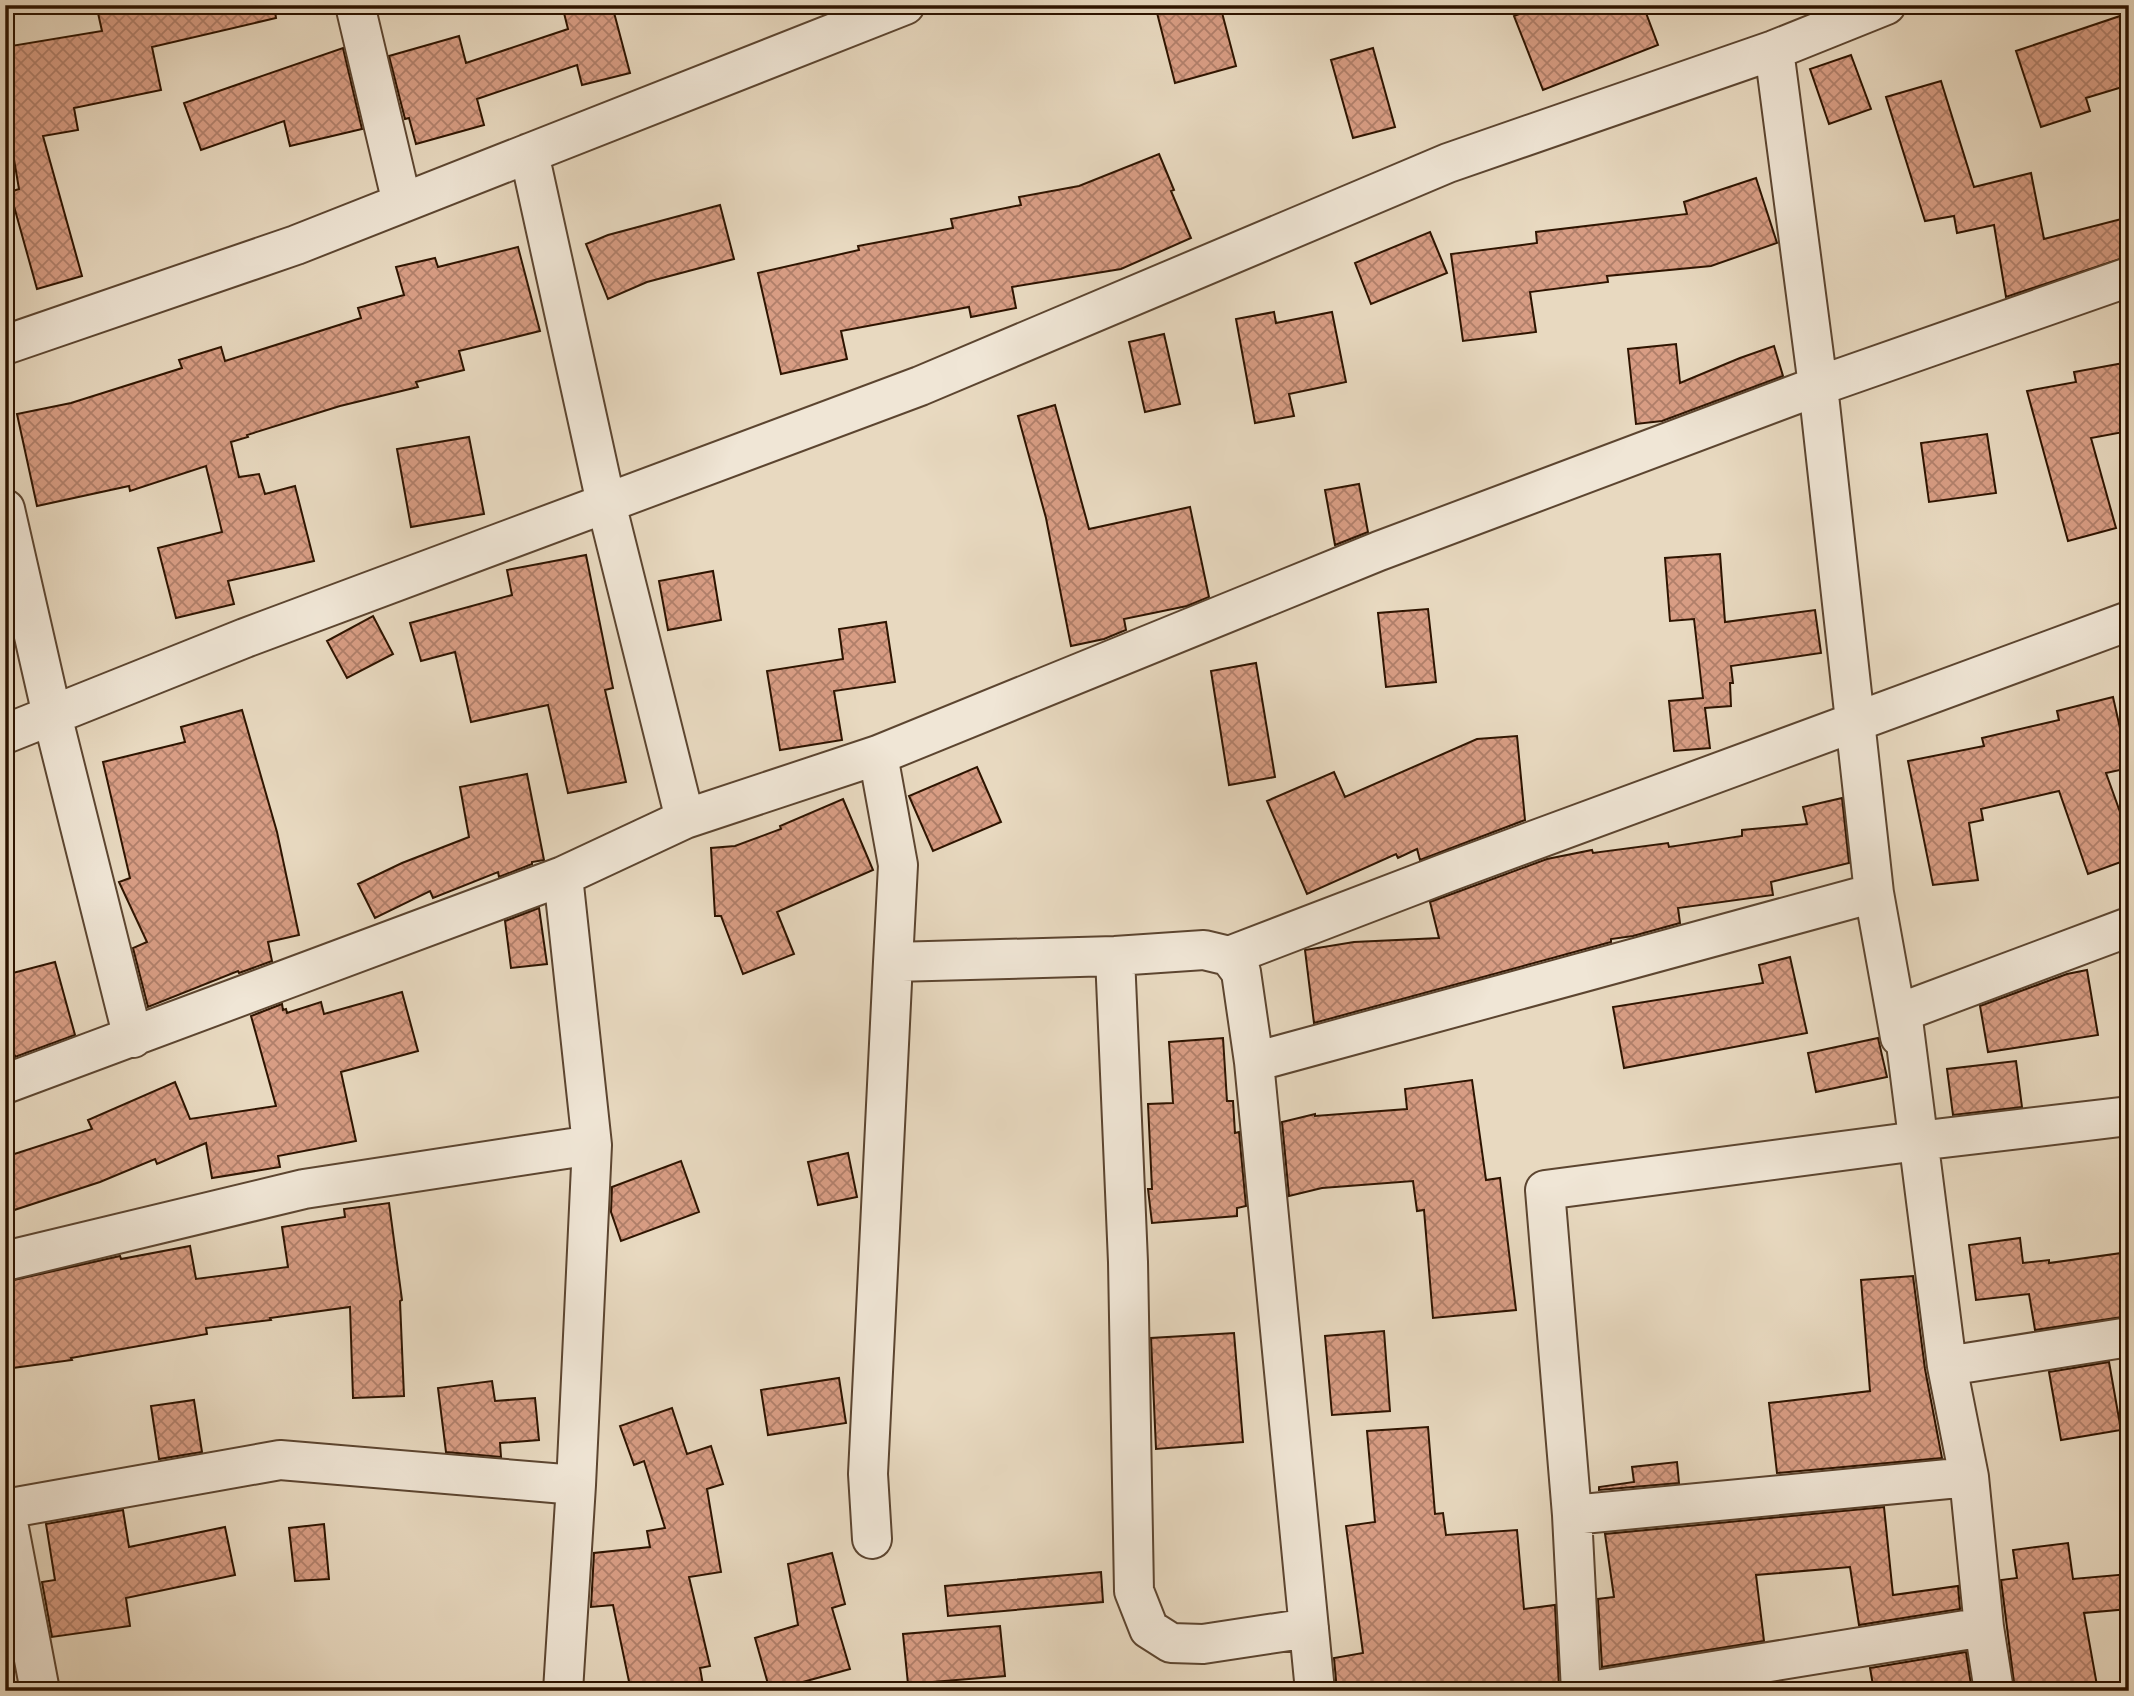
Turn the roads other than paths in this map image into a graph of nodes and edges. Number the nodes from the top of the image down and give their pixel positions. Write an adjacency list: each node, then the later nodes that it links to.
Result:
1 (355, 5): 6 (street)
2 (905, 5): 5 (street)
3 (1886, 5): 4 (street)
4 (1774, 50): 9 (street); 10 (street)
5 (529, 153): 6 (street); 10 (street)
6 (402, 203): 8 (street)
7 (2129, 277): 9 (street)
8 (5, 345)
9 (1818, 386): 14 (street); 16 (street)
10 (606, 503): 13 (street); 17 (street)
11 (5, 509): 13 (street)
12 (2129, 621): 14 (street)
13 (52, 715): 15 (street); 24 (street)
14 (1855, 723): 19 (street); 22 (street)
15 (5, 734)
16 (878, 755): 17 (street); 23 (street)
17 (685, 819): 18 (street)
18 (563, 876): 24 (street); 29 (street)
19 (1874, 893): 25 (street); 28 (street)
20 (2129, 927): 28 (street)
21 (1115, 956): 22 (street); 23 (street); 39 (street)
22 (1229, 956): 25 (street)
23 (893, 962): 37 (street)
24 (133, 1038): 26 (street)
25 (1254, 1062): 39 (street)
26 (5, 1084)
27 (2129, 1116): 28 (street)
28 (1918, 1141): 32 (street); 36 (street)
29 (592, 1145): 30 (street); 34 (street)
30 (5, 1261)
31 (2127, 1346): 32 (street)
32 (1947, 1366): 33 (street)
33 (1969, 1477): 36 (street); 38 (street)
34 (576, 1485): 35 (street); 41 (street)
35 (5, 1508): 40 (street)
36 (1572, 1515): 43 (street)
37 (873, 1539)
38 (1984, 1627): 44 (street); 45 (street)
39 (1309, 1628): 42 (street)
40 (40, 1691)
41 (563, 1691)
42 (1315, 1691)
43 (1581, 1691)
44 (1590, 1691)
45 (1994, 1691)

